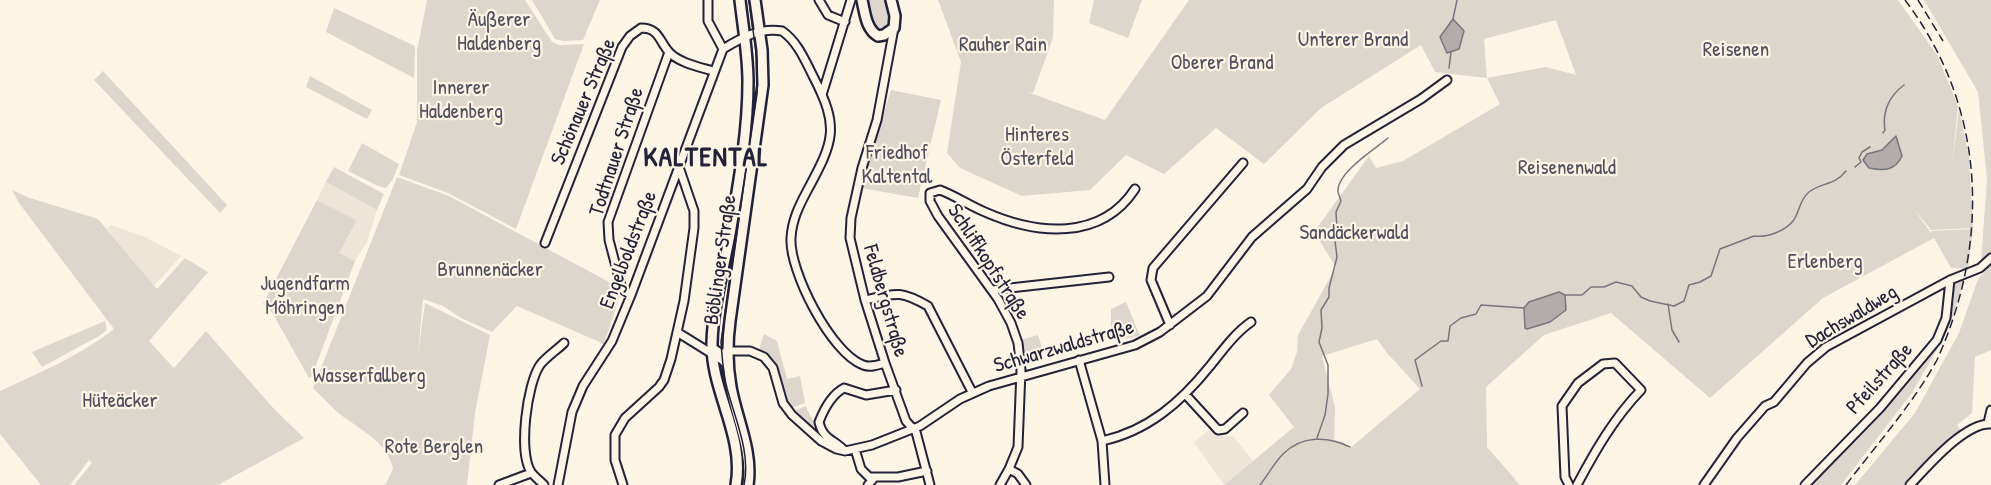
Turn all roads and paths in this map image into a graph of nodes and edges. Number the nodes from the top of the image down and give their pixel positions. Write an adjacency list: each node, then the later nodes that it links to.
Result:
1 (708, 0): 13 (street)
2 (740, 0): 11 (main road, Böblinger Straße)
3 (755, 0): 10 (main road, Böblinger Straße)
4 (819, 0): 8 (street)
5 (851, 0): 8 (street)
6 (862, 0): 12 (main road)
7 (891, 0): 9 (main road)
8 (845, 22): 18 (street)
9 (894, 28): 12 (main road); 14 (street, Feldbergstraße)
10 (760, 32): 11 (street); 18 (street); 34 (main road, Böblinger Straße)
11 (745, 36): 13 (street); 33 (main road, Böblinger Straße)
12 (878, 36): 14 (street)
13 (723, 49): 16 (street, Engelboldstraße)
14 (888, 50): 28 (street, Feldbergstraße)
15 (669, 52): 16 (street, Schönauer Straße); 22 (street, Schönauer Straße); 27 (street, Todtnauer Straße)
16 (713, 71): 20 (street, Engelboldstraße)
17 (1447, 80): 30 (street, Schwarzwaldstraße)
18 (822, 95): 36 (street)
19 (1243, 163): 30 (street)
20 (679, 167): 27 (street, Engelboldstraße); 31 (street)
21 (1135, 189): 26 (street, Schliffkopfstraße)
22 (545, 243)
23 (1991, 258): 25 (street, Dachswaldweg)
24 (1109, 277): 26 (street)
25 (1950, 280): 67 (street, Dachswaldweg); 68 (street, Pfeilstraße)
26 (992, 290): 39 (street, Schliffkopfstraße)
27 (631, 295): 56 (street, Engelboldstraße)
28 (865, 300): 36 (street, Feldbergstraße); 41 (street)
29 (1251, 322): 42 (street)
30 (1170, 325): 35 (street, Schwarzwaldstraße)
31 (677, 332): 33 (street); 57 (street)
32 (564, 343): 52 (street)
33 (712, 351): 34 (street, Böblinger Straße); 37 (street, Böblinger Straße); 38 (main road, Böblinger Straße)
34 (727, 351): 37 (main road, Böblinger Straße); 49 (street)
35 (1079, 360): 39 (street, Schwarzwaldstraße); 47 (street)
36 (885, 363): 40 (street, Feldbergstraße)
37 (727, 365): 38 (street); 59 (main road, Böblinger Straße)
38 (714, 370): 58 (main road, Böblinger Straße)
39 (1020, 376): 41 (street, Schwarzwaldstraße); 50 (street, Schliffkopfstraße)
40 (896, 390): 46 (street, Feldbergstraße); 49 (street)
41 (972, 392): 46 (street, Schwarzwaldstraße)
42 (1185, 394): 44 (street); 47 (street)
43 (1991, 410): 45 (street)
44 (1244, 413)
45 (1989, 424): 69 (street)
46 (913, 429): 48 (street, Schwarzwaldstraße); 51 (street, Feldbergstraße)
47 (1102, 441): 64 (street)
48 (855, 449): 49 (street, Schwarzwaldstraße); 53 (street)
49 (845, 451)
50 (1009, 469): 62 (street, Schliffkopfstraße); 63 (street)
51 (927, 471): 53 (street); 61 (street, Feldbergstraße)
52 (531, 473): 54 (street); 55 (street)
53 (874, 478): 60 (street)
54 (499, 485)
55 (544, 485)
56 (558, 485)
57 (623, 485)
58 (736, 485)
59 (747, 485)
60 (868, 485)
61 (930, 485)
62 (1000, 485)
63 (1026, 485)
64 (1105, 485)
65 (1569, 485): 66 (street)
66 (1577, 485)
67 (1704, 485)
68 (1804, 485)
69 (1910, 485)

